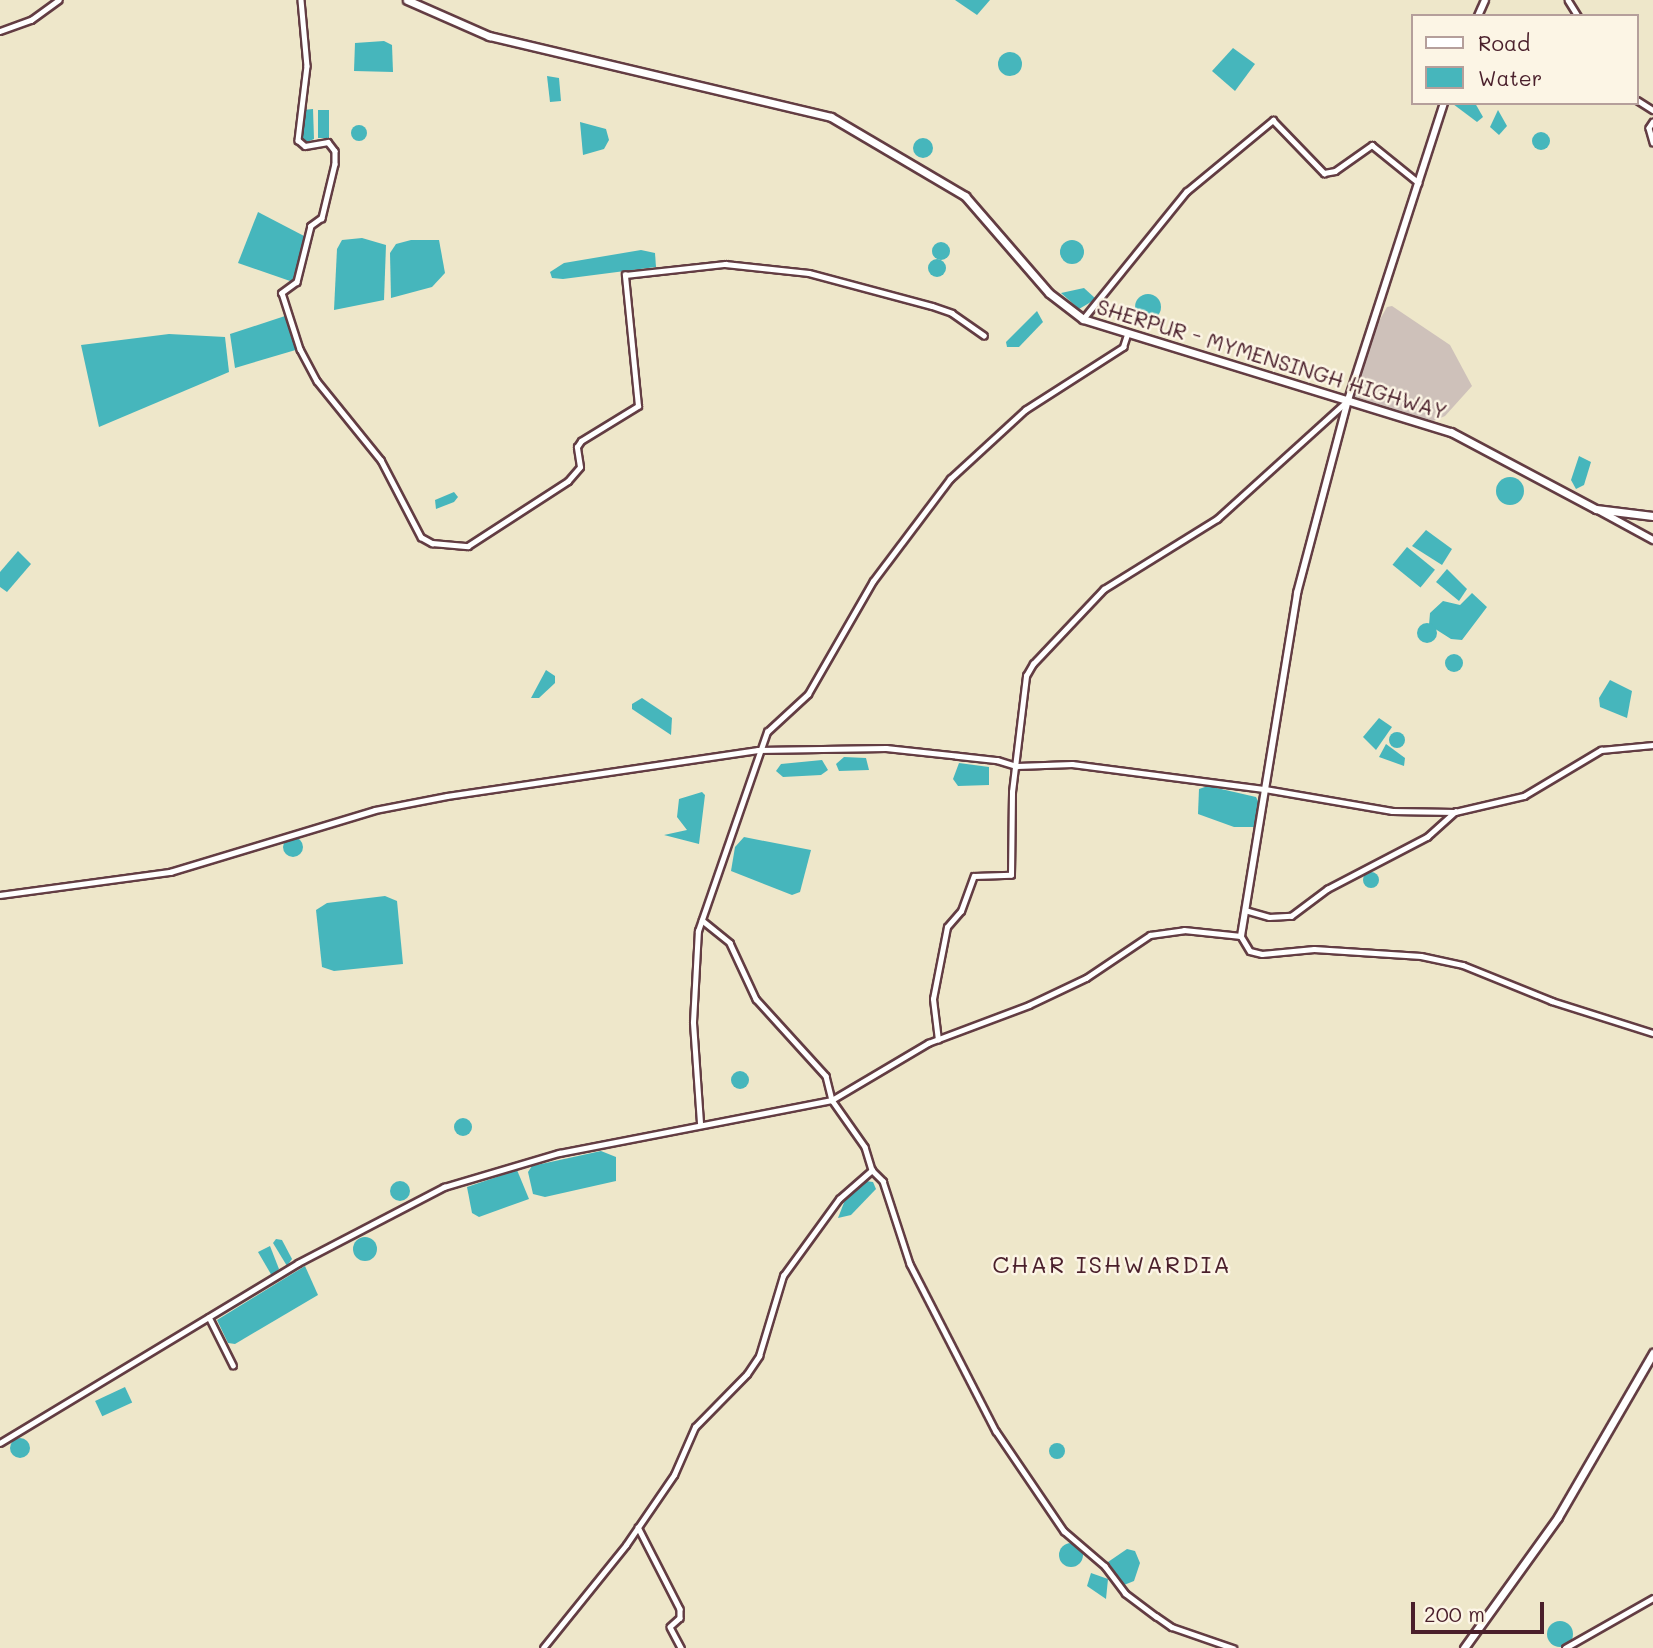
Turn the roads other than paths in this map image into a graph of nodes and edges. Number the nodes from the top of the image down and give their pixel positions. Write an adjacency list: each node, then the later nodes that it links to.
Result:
1 (59, 0): 4 (street)
2 (301, 0): 10 (street)
3 (407, 0): 9 (main road, SHERPUR - MYMENSINGH HIGHWAY)
4 (0, 31)
5 (1443, 105): 8 (street)
6 (1653, 122): 7 (street)
7 (1653, 142)
8 (1420, 184): 9 (street); 12 (street)
9 (1083, 318): 11 (main road, SHERPUR - MYMENSINGH HIGHWAY)
10 (984, 335)
11 (1127, 335): 12 (main road, SHERPUR - MYMENSINGH HIGHWAY); 17 (street)
12 (1348, 400): 13 (main road, SHERPUR - MYMENSINGH HIGHWAY); 18 (street); 19 (street)
13 (1596, 509): 14 (main road, SHERPUR - MYMENSINGH HIGHWAY); 15 (street)
14 (1653, 516)
15 (1653, 540)
16 (1653, 745): 20 (street)
17 (758, 750): 18 (street); 21 (street); 23 (street)
18 (1017, 766): 19 (street); 26 (street)
19 (1265, 789): 20 (street); 22 (street)
20 (1455, 812): 22 (street)
21 (0, 895)
22 (1245, 910): 24 (street)
23 (702, 920): 27 (street); 28 (street)
24 (1241, 936): 25 (street); 26 (street)
25 (1653, 1033)
26 (938, 1040): 27 (street)
27 (832, 1100): 28 (street); 29 (street)
28 (700, 1123): 30 (street)
29 (872, 1170): 34 (street); 38 (street)
30 (209, 1317): 32 (street); 33 (street)
31 (1652, 1357): 39 (main road)
32 (233, 1365)
33 (0, 1443)
34 (638, 1527): 36 (street); 37 (street)
35 (1653, 1598): 40 (street)
36 (543, 1648)
37 (681, 1648)
38 (1233, 1648)
39 (1464, 1648)
40 (1564, 1648)

